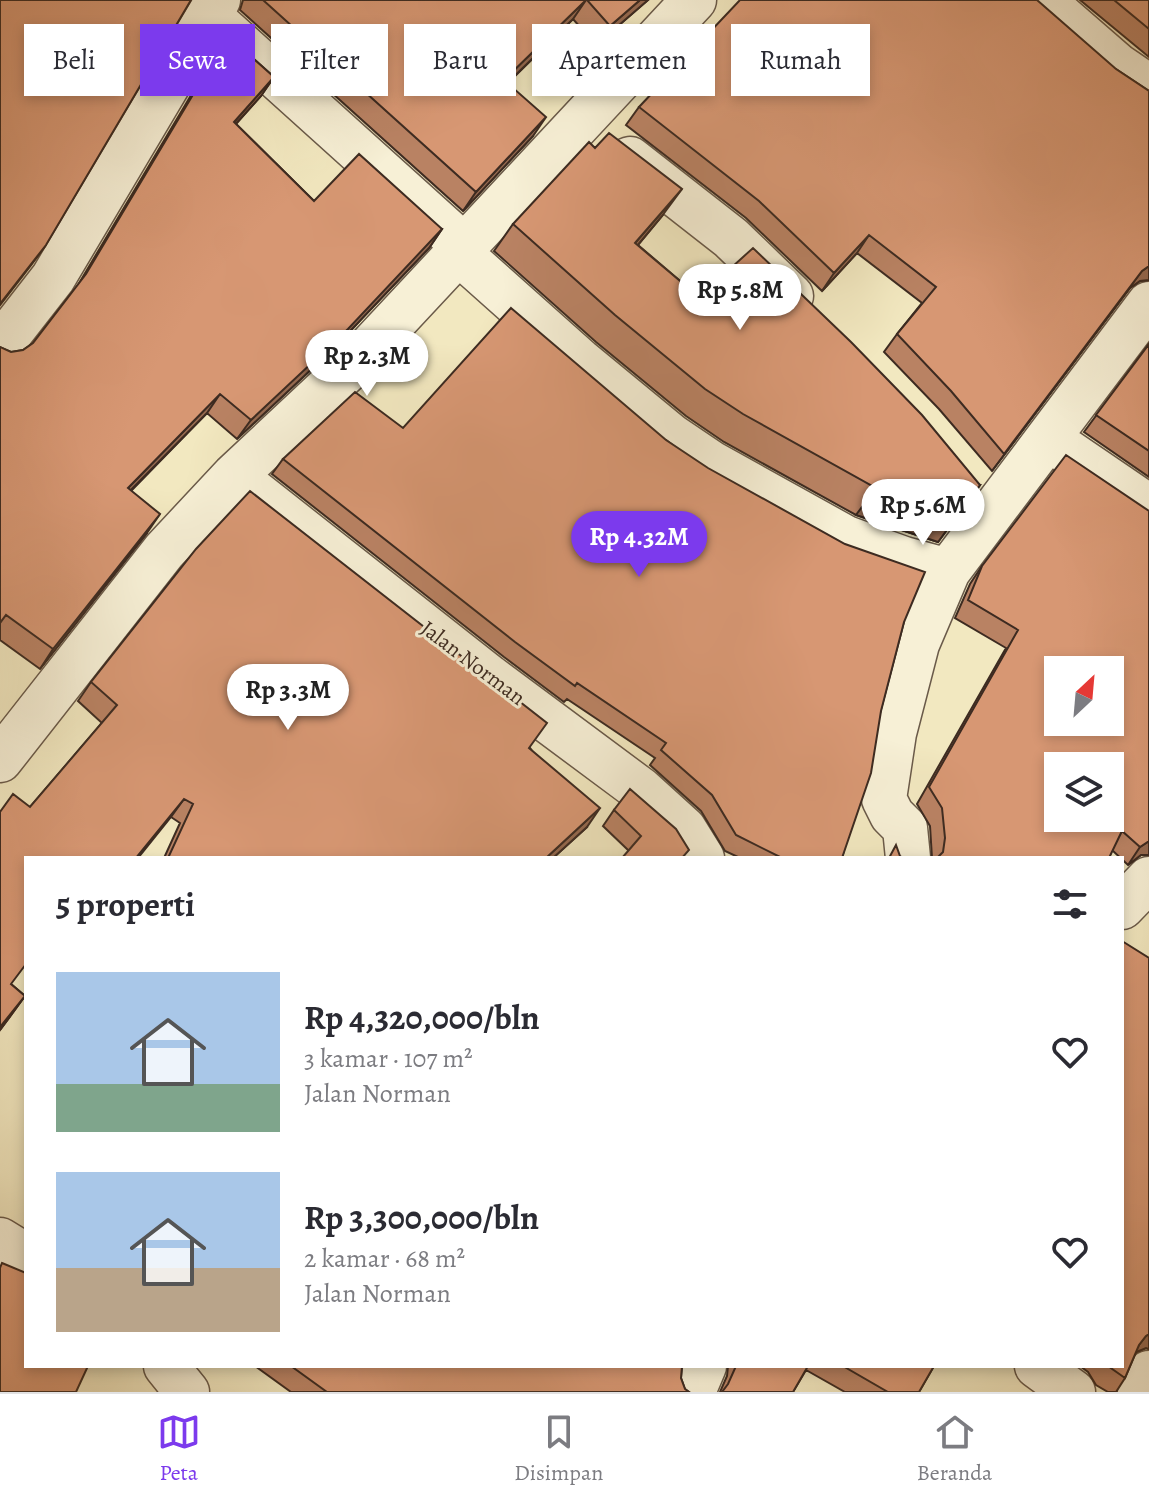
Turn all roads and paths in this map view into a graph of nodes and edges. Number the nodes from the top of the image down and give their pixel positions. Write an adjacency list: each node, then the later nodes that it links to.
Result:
1 (694, 0): 5 (street)
2 (1042, 0): 4 (street)
3 (213, 8): 6 (street); 9 (street)
4 (1149, 87)
5 (581, 121): 6 (street); 8 (street)
6 (461, 249): 12 (street); 15 (street)
7 (1149, 304): 10 (street)
8 (817, 321)
9 (0, 346)
10 (1049, 439): 13 (street); 14 (street)
11 (962, 475): 14 (street)
12 (234, 476): 16 (street); 17 (street, Jalan Norman)
13 (1149, 507)
14 (993, 512): 15 (street)
15 (948, 571): 18 (street)
16 (0, 760)
17 (701, 856)
18 (908, 856)
19 (1149, 879): 20 (street)
20 (1124, 905)
21 (0, 1240): 22 (street)
22 (24, 1255)
23 (168, 1368): 27 (street)
24 (703, 1368): 28 (street)
25 (1040, 1368): 29 (street)
26 (1149, 1373): 30 (street)
27 (187, 1392)
28 (693, 1392)
29 (1073, 1392)
30 (1140, 1392)

